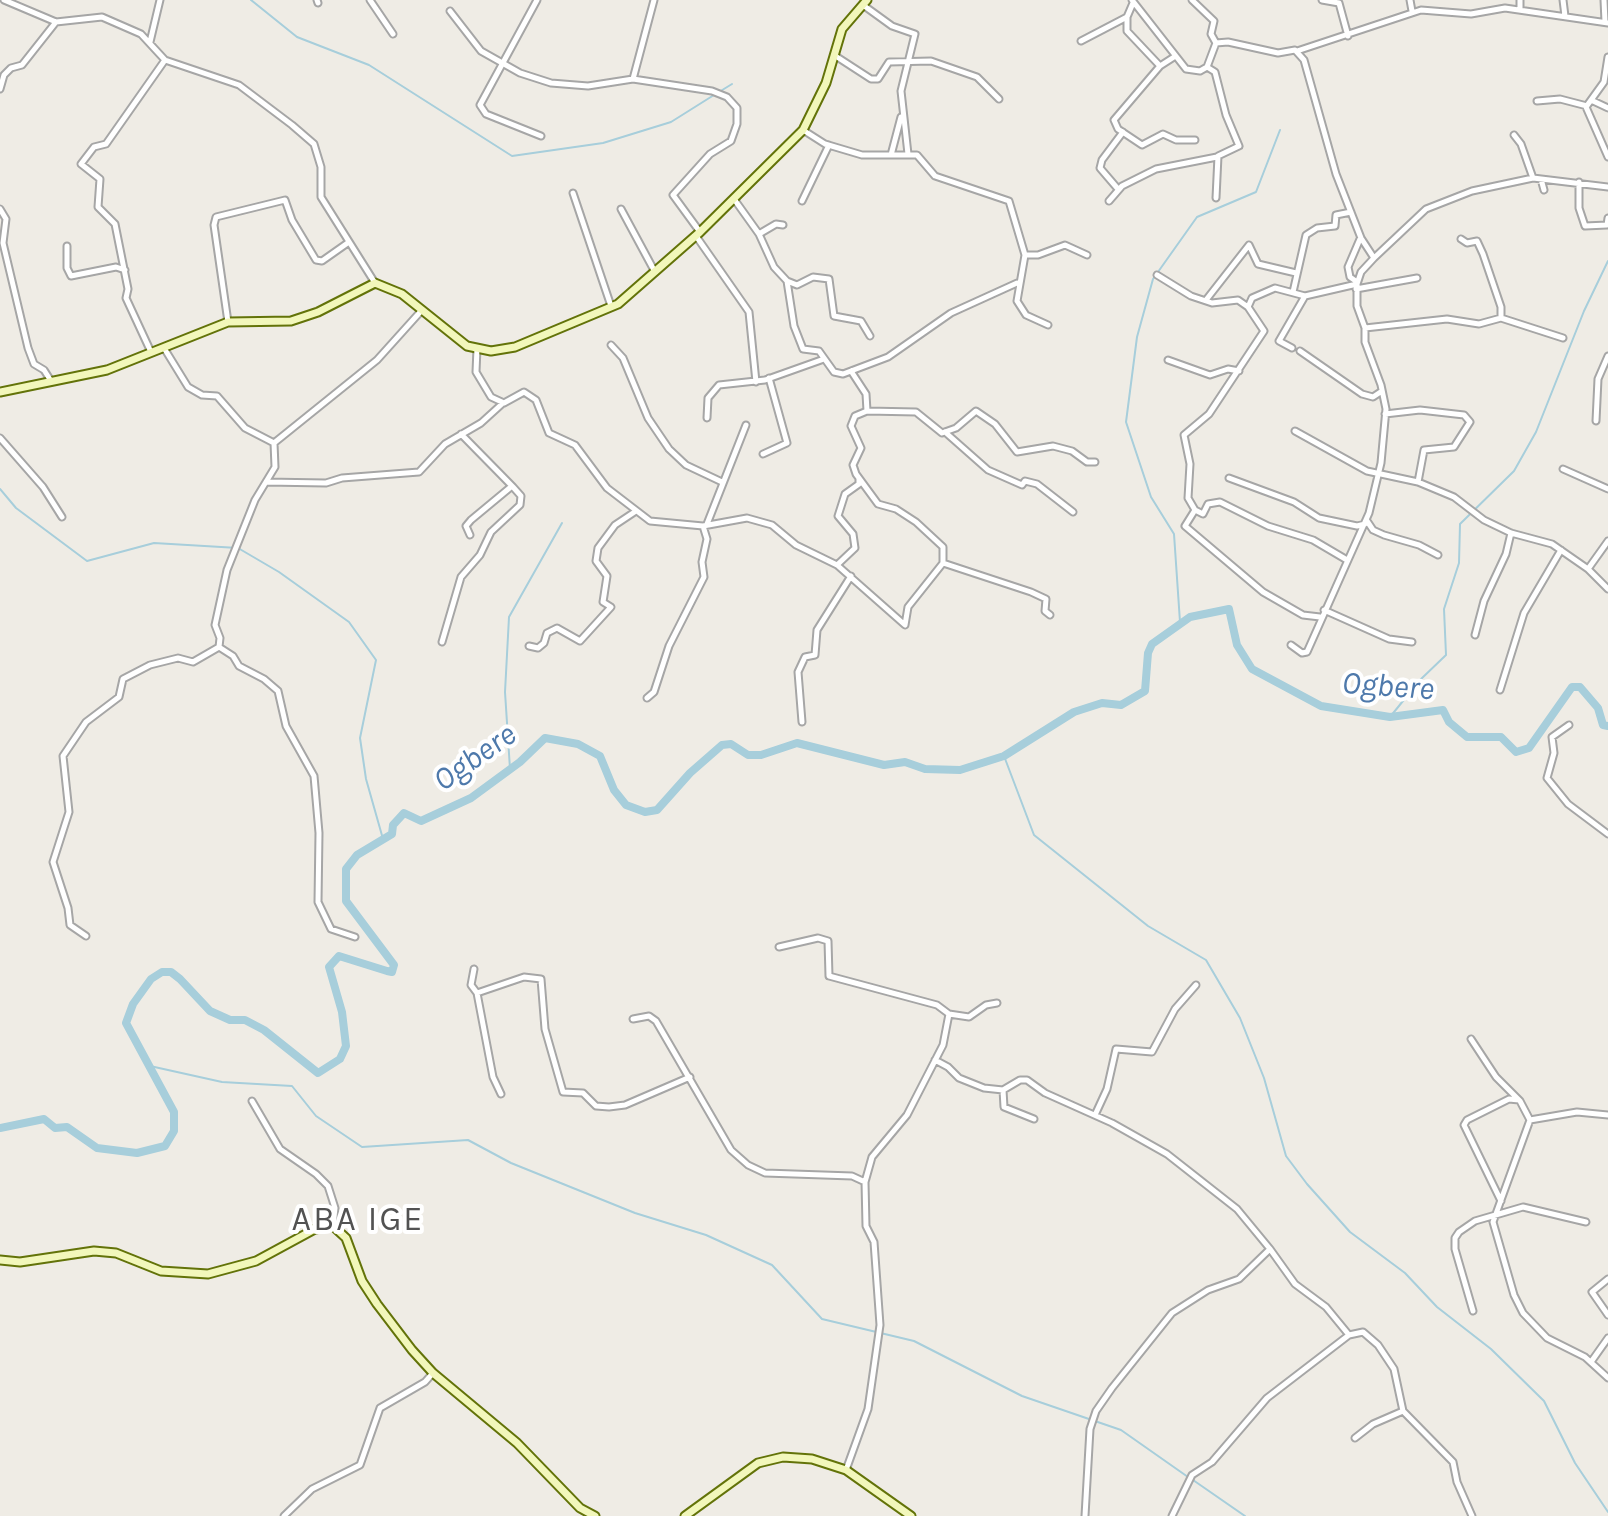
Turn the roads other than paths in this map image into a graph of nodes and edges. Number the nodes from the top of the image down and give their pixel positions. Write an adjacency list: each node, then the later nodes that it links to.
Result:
1 (4, 0): 21 (street)
2 (160, 0): 26 (street)
3 (370, 0): 23 (street)
4 (537, 0): 33 (street)
5 (654, 0): 37 (street)
6 (1192, 0): 27 (street)
7 (1322, 0): 24 (street)
8 (1410, 0): 18 (street)
9 (1497, 0): 15 (street)
10 (1520, 0): 16 (street)
11 (1563, 0): 19 (street)
12 (1604, 0): 22 (street)
13 (1133, 1): 20 (street); 30 (street)
14 (864, 2): 29 (street); 34 (street)
15 (1497, 10): 16 (street); 18 (street)
16 (1520, 10): 19 (street)
17 (450, 11): 33 (street)
18 (1412, 11): 24 (street)
19 (1565, 16): 22 (street)
20 (1127, 17): 25 (street); 35 (street)
21 (56, 22): 26 (street); 38 (street)
22 (1606, 23)
23 (393, 34)
24 (1348, 36): 28 (street)
25 (1081, 41)
26 (150, 43): 32 (street)
27 (1216, 43): 28 (street); 36 (street)
28 (1297, 51): 66 (street)
29 (834, 54): 34 (street); 44 (street)
30 (1174, 57): 35 (street); 36 (street)
31 (1608, 57): 41 (street)
32 (165, 60): 74 (street); 79 (street)
33 (501, 62): 37 (street); 47 (street)
34 (907, 62): 39 (street); 43 (street)
35 (1160, 66): 45 (street)
36 (1207, 67): 52 (street)
37 (633, 79): 70 (street)
38 (0, 89)
39 (999, 99)
40 (1537, 101): 41 (street)
41 (1589, 103): 42 (street); 53 (street)
42 (1608, 108)
43 (902, 116): 50 (street); 51 (street)
44 (803, 130): 49 (street); 62 (street)
45 (1123, 132): 48 (street); 58 (street)
46 (1514, 135): 54 (street)
47 (541, 136)
48 (1195, 140)
49 (829, 145): 51 (street); 63 (street)
50 (908, 154): 51 (street); 76 (street)
51 (891, 155)
52 (1218, 156): 58 (street); 61 (street)
53 (1608, 157)
54 (1533, 178): 55 (street); 78 (street)
55 (1541, 179): 56 (street); 59 (street)
56 (1579, 182): 57 (street); 68 (street)
57 (1608, 187)
58 (1118, 189): 64 (street)
59 (1544, 190)
60 (573, 193): 91 (street)
61 (1216, 198)
62 (734, 199): 70 (street); 71 (street)
63 (802, 201)
64 (1109, 201)
65 (621, 209): 80 (street)
66 (1351, 212): 72 (street); 81 (street)
67 (1, 213): 112 (street)
68 (1608, 218)
69 (783, 225): 71 (street)
70 (698, 234): 80 (street); 113 (street)
71 (759, 234): 84 (street)
72 (1361, 238): 78 (street); 87 (street)
73 (1461, 239): 94 (street)
74 (349, 242): 85 (street); 95 (street)
75 (67, 246): 79 (street)
76 (1025, 255): 77 (street); 86 (street)
77 (1087, 255)
78 (1374, 258): 87 (street)
79 (125, 270): 105 (street)
80 (655, 272): 91 (street)
81 (1296, 273): 88 (street); 90 (street)
82 (1157, 275): 90 (street)
83 (1417, 278): 87 (street)
84 (787, 281): 98 (street); 107 (street)
85 (375, 283): 93 (street); 95 (street)
86 (1017, 283): 96 (street); 109 (street)
87 (1357, 285): 89 (street); 97 (street)
88 (1293, 292): 89 (street); 92 (street)
89 (1305, 296): 103 (street)
90 (1206, 300): 92 (street)
91 (611, 306): 102 (street)
92 (1248, 307): 110 (street)
93 (422, 310): 102 (street); 126 (street)
94 (1501, 318): 97 (street); 99 (street)
95 (228, 322): 101 (street)
96 (1048, 325)
97 (1365, 328): 114 (street)
98 (870, 336)
99 (1563, 338)
100 (611, 345): 134 (street)
101 (164, 348): 105 (street); 126 (street)
102 (477, 348): 116 (street)
103 (1292, 348)
104 (1300, 351): 114 (street)
105 (152, 353): 112 (street)
106 (1608, 356): 120 (street)
107 (824, 359): 109 (street); 111 (street)
108 (1168, 360): 110 (street)
109 (851, 371): 117 (street)
110 (1239, 371): 138 (street)
111 (769, 378): 113 (street); 127 (street)
112 (51, 381): 115 (street)
113 (756, 382): 119 (street)
114 (1383, 390): 118 (street)
115 (0, 392)
116 (504, 403): 124 (street); 139 (street)
117 (867, 411): 123 (street); 131 (street)
118 (1385, 414): 130 (street); 135 (street)
119 (707, 418)
120 (1596, 421)
121 (746, 425): 134 (street)
122 (1295, 431): 130 (street)
123 (945, 432): 128 (street); 140 (street)
124 (461, 434): 133 (street); 136 (street)
125 (0, 438): 141 (street)
126 (274, 443): 133 (street)
127 (763, 454)
128 (1095, 462)
129 (1563, 469): 137 (street)
130 (1377, 474): 135 (street); 142 (street)
131 (859, 478): 150 (street); 151 (street)
132 (1229, 478): 142 (street)
133 (266, 482): 163 (street)
134 (722, 482): 143 (street)
135 (1418, 482): 144 (street)
136 (512, 486): 145 (street); 159 (street)
137 (1608, 489)
138 (1195, 510): 149 (street); 157 (street)
139 (636, 511): 143 (street); 162 (street)
140 (1073, 512)
141 (62, 517)
142 (1366, 522): 148 (street); 149 (street)
143 (704, 525): 151 (street); 165 (street)
144 (1511, 533): 147 (street); 158 (street)
145 (470, 535)
146 (1608, 541): 152 (street)
147 (1561, 550): 152 (street); 164 (street)
148 (1438, 555)
149 (1348, 560): 155 (street)
150 (943, 563): 153 (street); 156 (street)
151 (837, 565): 153 (street)
152 (1588, 569): 154 (street)
153 (851, 576): 166 (street)
154 (1608, 589)
155 (1324, 610): 157 (street); 160 (street)
156 (1050, 615)
157 (1320, 617): 161 (street)
158 (1475, 635)
159 (442, 642)
160 (1412, 642)
161 (1291, 645)
162 (529, 646)
163 (219, 647): 169 (street); 170 (street)
164 (1500, 690)
165 (647, 698)
166 (802, 722)
167 (1569, 725): 168 (street)
168 (1608, 834)
169 (86, 936)
170 (355, 937)
171 (779, 947): 176 (street)
172 (474, 969): 174 (street)
173 (1196, 985): 185 (street)
174 (477, 993): 180 (street); 182 (street)
175 (997, 1003): 176 (street)
176 (949, 1014): 179 (street)
177 (633, 1019): 180 (street)
178 (1471, 1039): 184 (street)
179 (935, 1060): 181 (street); 189 (street)
180 (690, 1077): 189 (street)
181 (1003, 1090): 185 (street); 187 (street)
182 (501, 1094)
183 (252, 1101): 193 (street)
184 (1520, 1101): 188 (street); 190 (street)
185 (1095, 1115): 194 (street)
186 (1608, 1115): 188 (street)
187 (1034, 1119)
188 (1530, 1120): 190 (street)
189 (865, 1182): 206 (street)
190 (1501, 1201): 191 (street)
191 (1495, 1216): 192 (street); 197 (street); 201 (street)
192 (1586, 1222)
193 (333, 1226): 195 (street); 202 (street)
194 (1270, 1249): 199 (street); 211 (street)
195 (0, 1260)
196 (1608, 1279): 198 (street)
197 (1473, 1311)
198 (1608, 1315)
199 (1349, 1335): 204 (street); 212 (street)
200 (1608, 1338): 201 (street)
201 (1591, 1362): 203 (street)
202 (433, 1373): 207 (street); 208 (street)
203 (1608, 1378)
204 (1403, 1411): 205 (street); 213 (street)
205 (1355, 1438)
206 (846, 1470): 209 (street); 210 (street)
207 (284, 1516)
208 (595, 1516)
209 (685, 1516)
210 (911, 1516)
211 (1085, 1516)
212 (1172, 1516)
213 (1472, 1516)

